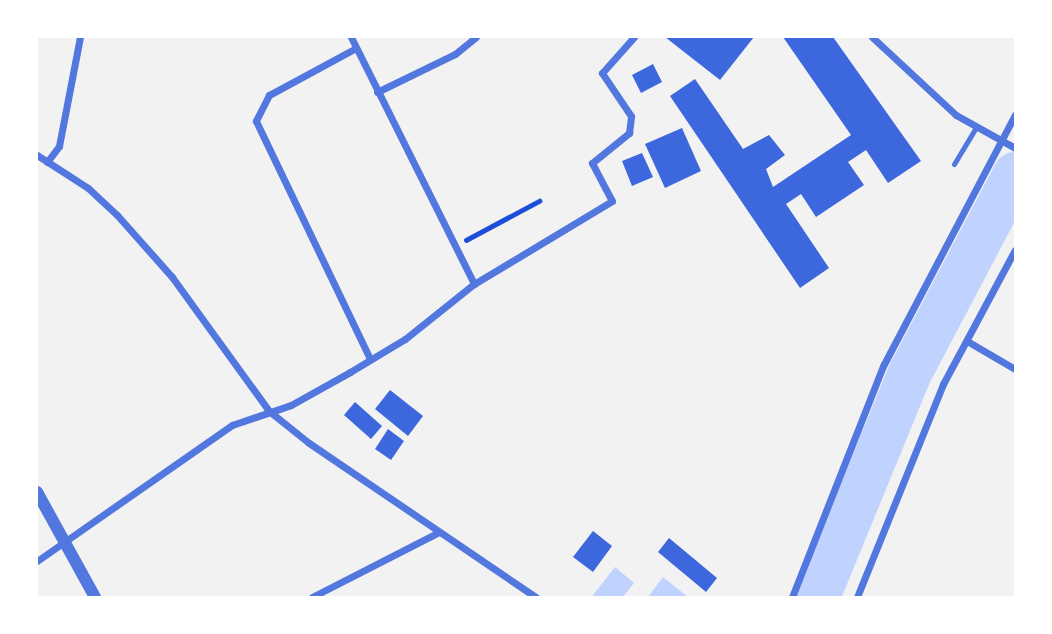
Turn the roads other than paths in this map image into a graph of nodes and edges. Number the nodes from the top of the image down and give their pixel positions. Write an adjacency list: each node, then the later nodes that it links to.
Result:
1 (80, 37): 13 (street)
2 (351, 37): 6 (street)
3 (476, 37): 7 (street)
4 (634, 37): 16 (street)
5 (872, 37): 9 (street)
6 (356, 48): 7 (street); 18 (street)
7 (377, 92): 16 (street)
8 (1015, 115): 10 (street)
9 (975, 129): 10 (street); 14 (lane)
10 (1004, 142): 11 (street); 30 (street)
11 (1015, 148)
12 (37, 155): 13 (street)
13 (47, 162): 20 (street)
14 (954, 164)
15 (1015, 250): 17 (street)
16 (474, 284): 18 (street)
17 (967, 341): 19 (street); 31 (street)
18 (370, 359): 20 (street)
19 (1015, 369)
20 (269, 411): 22 (street); 23 (street)
21 (37, 492): 23 (street)
22 (439, 532): 25 (street); 29 (street)
23 (64, 542): 24 (street); 26 (street)
24 (37, 561)
25 (331, 587): 27 (street); 28 (street)
26 (95, 597)
27 (312, 597)
28 (336, 597)
29 (536, 597)
30 (792, 597)
31 (857, 597)

